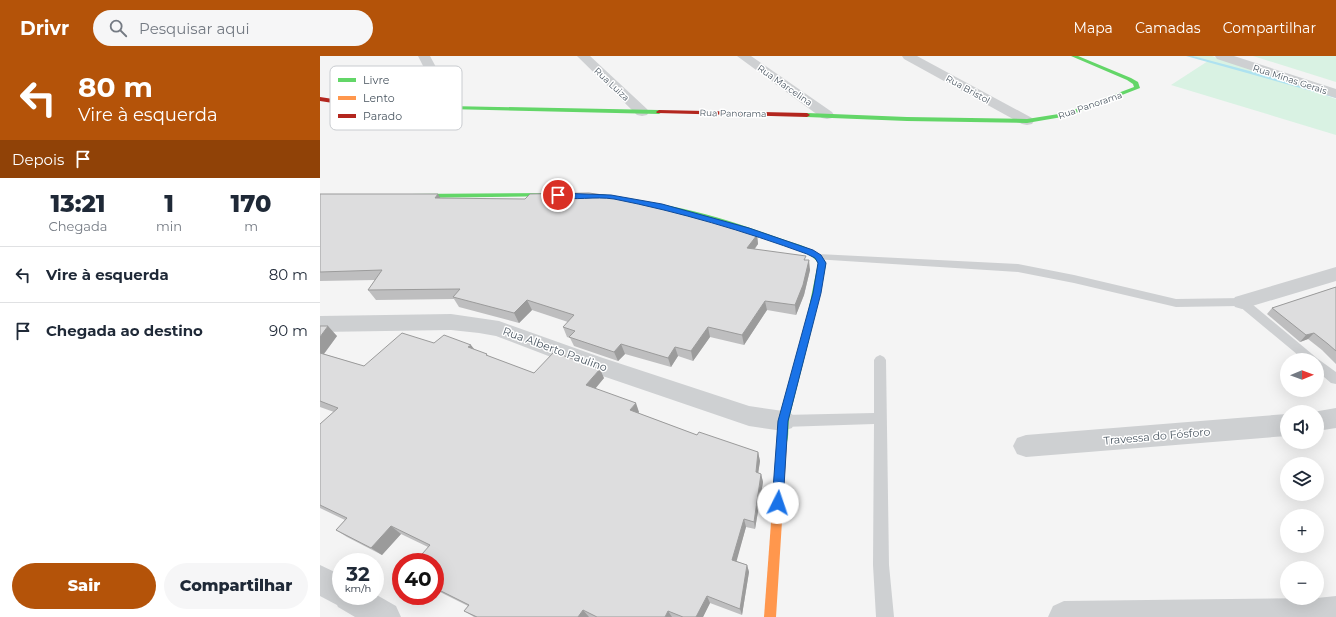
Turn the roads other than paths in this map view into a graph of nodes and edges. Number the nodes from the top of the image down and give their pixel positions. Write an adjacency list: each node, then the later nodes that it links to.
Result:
1 (424, 56): 7 (street)
2 (583, 56): 12 (street, Rua Luiza)
3 (743, 56): 13 (street, Rua Marcelina)
4 (908, 56): 14 (street, Rua Bristol)
5 (1074, 56): 14 (street, Rua Panorama)
6 (1221, 56): 8 (street, Rua Minas Gerais)
7 (429, 66)
8 (1336, 94)
9 (320, 99): 10 (street, Rua Panorama)
10 (330, 101)
11 (462, 108): 12 (street, Rua Panorama)
12 (642, 112): 13 (street, Rua Panorama)
13 (828, 115): 14 (street, Rua Panorama)
14 (1027, 121)
15 (564, 195): 16 (street)
16 (401, 196)
17 (595, 196): 18 (street)
18 (818, 257): 20 (lane); 29 (street)
19 (1336, 274): 20 (street)
20 (1242, 302): 22 (lane)
21 (320, 324): 29 (street, Rua Alberto Paulino)
22 (1304, 353)
23 (880, 360): 26 (lane)
24 (1324, 370): 25 (lane)
25 (1336, 379)
26 (879, 418): 29 (lane); 38 (lane)
27 (1336, 418): 28 (street)
28 (1324, 420)
29 (783, 421): 37 (street)
30 (1280, 426): 31 (street, Travessa do Fósforo)
31 (1026, 446)
32 (320, 580): 33 (street)
33 (332, 587)
34 (364, 605): 36 (street)
35 (1336, 612): 39 (street)
36 (385, 617)
37 (770, 617)
38 (885, 617)
39 (1064, 617)

